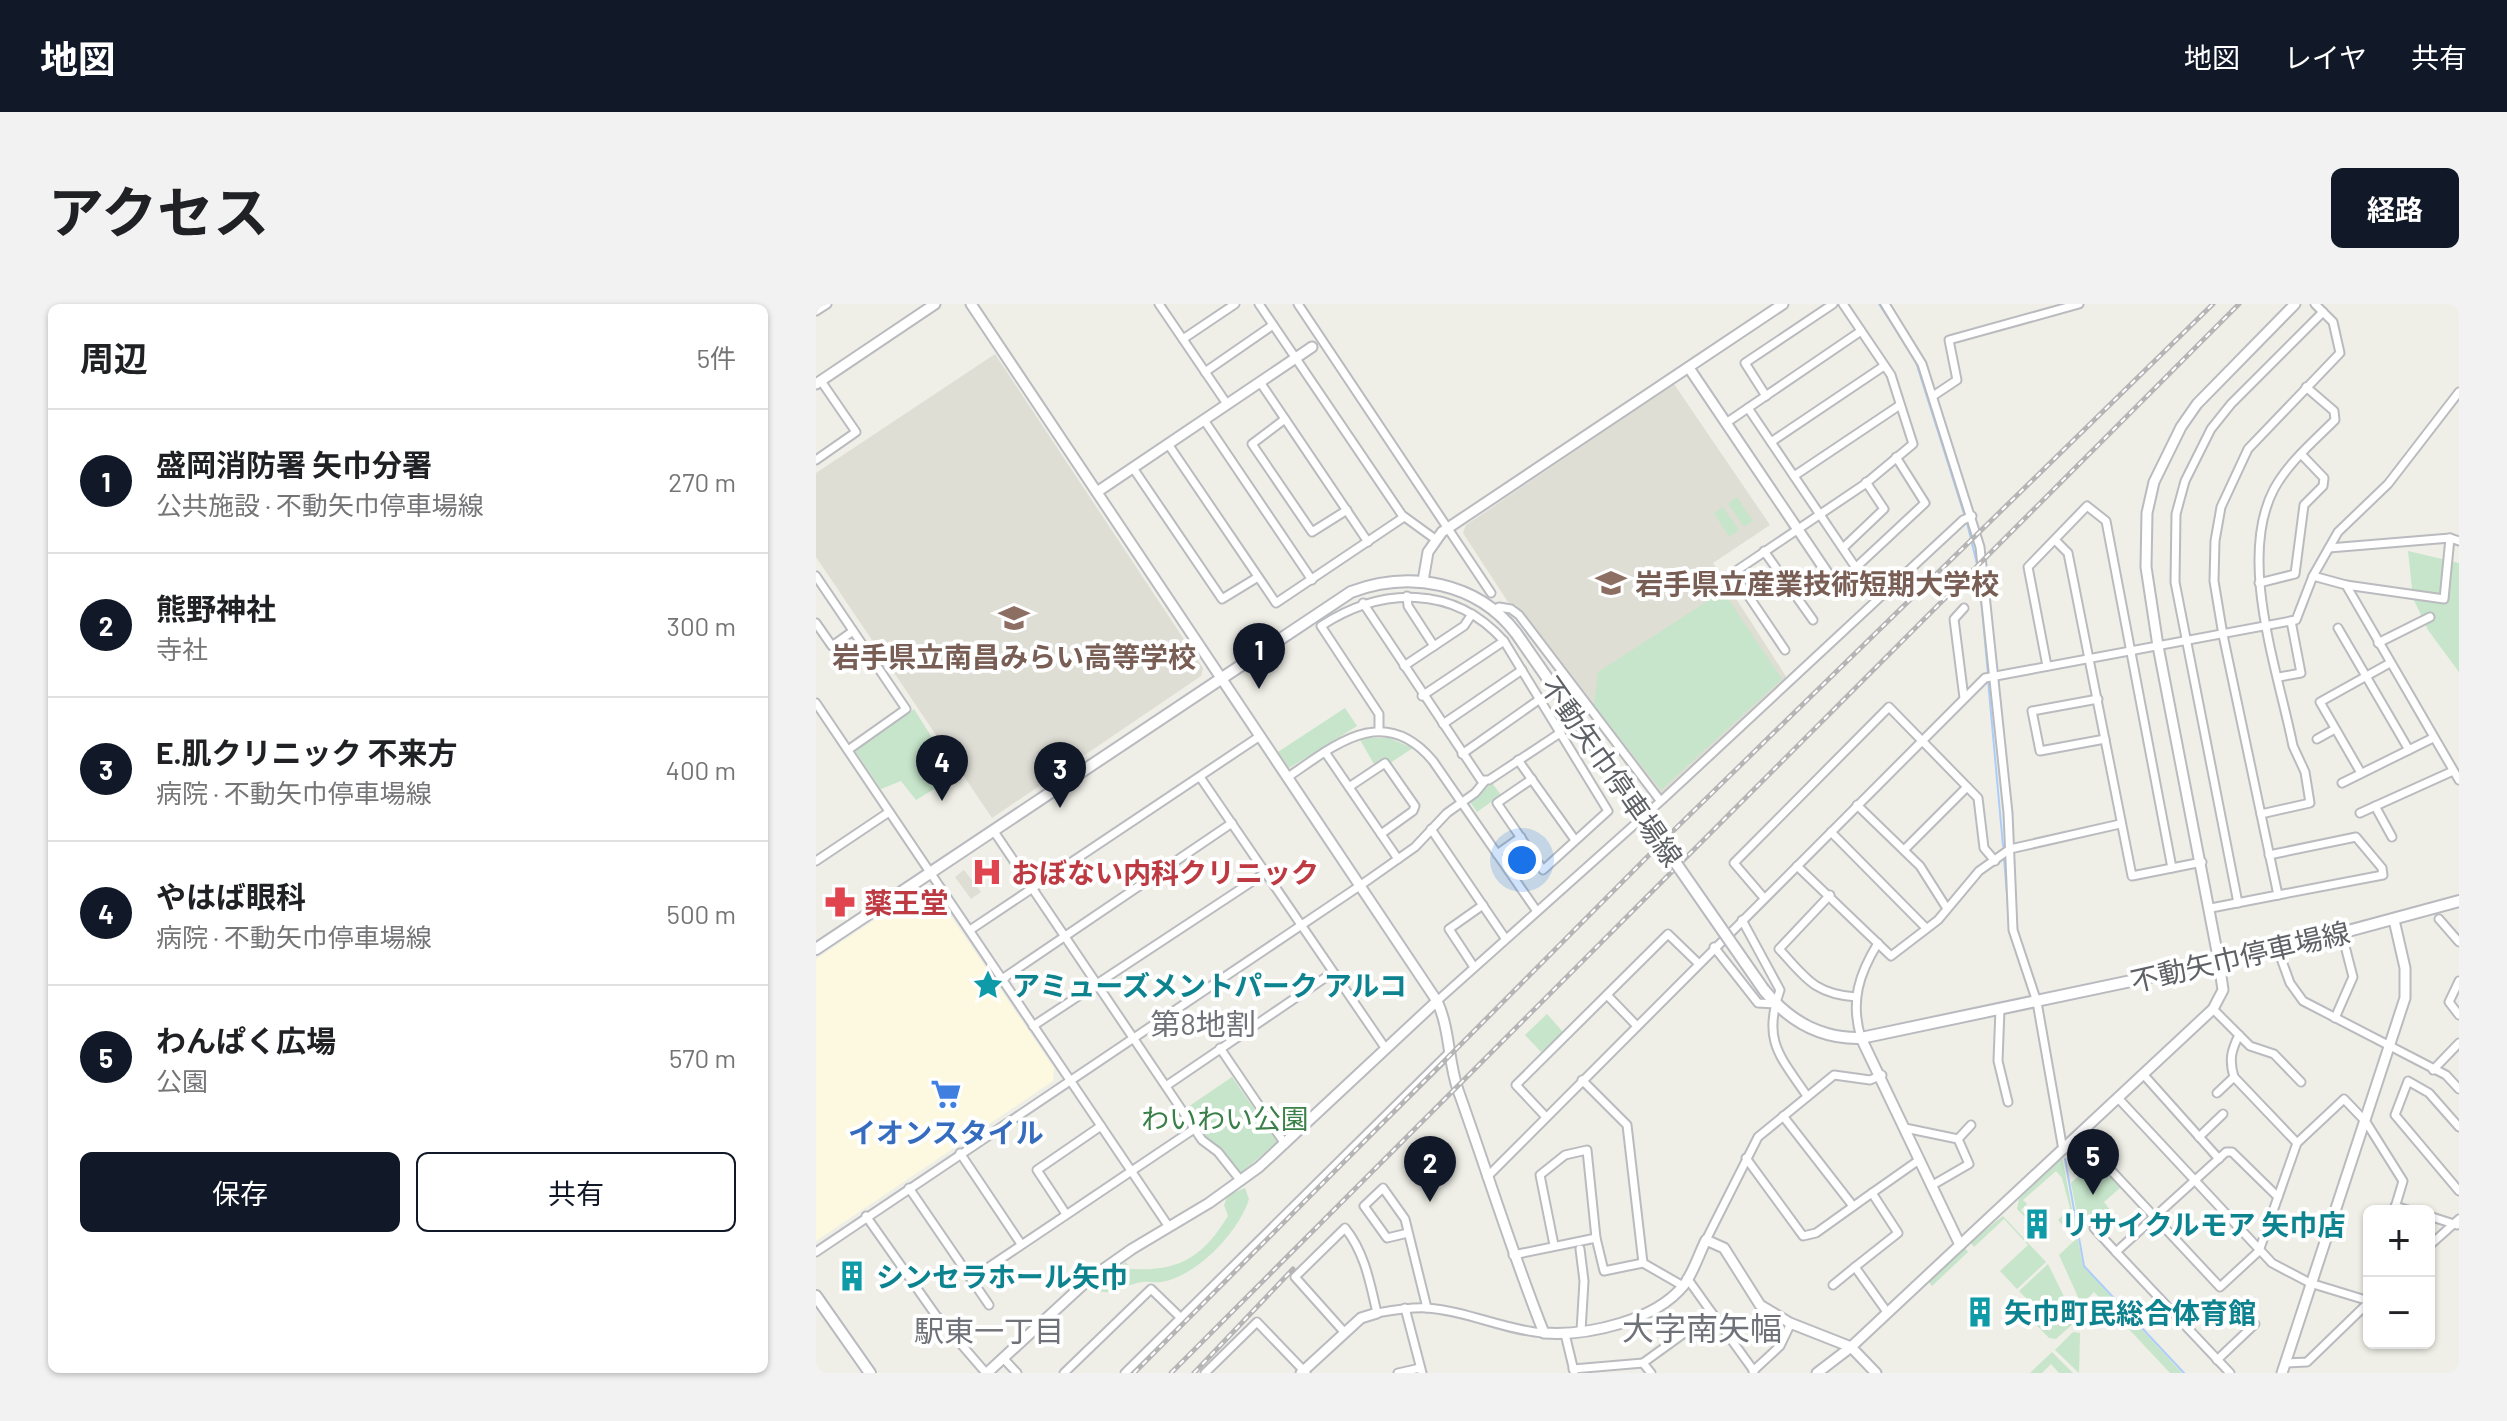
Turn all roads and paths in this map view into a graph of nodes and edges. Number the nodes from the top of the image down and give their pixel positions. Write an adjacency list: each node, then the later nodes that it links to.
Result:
1 (827, 304): 15 (street)
2 (935, 304): 25 (street)
3 (971, 304): 45 (street)
4 (1235, 304): 19 (street)
5 (1259, 304): 17 (street)
6 (1298, 304): 50 (street)
7 (1783, 304): 23 (street)
8 (1833, 304): 29 (street)
9 (1843, 304): 18 (street)
10 (1885, 304): 30 (street)
11 (2079, 304): 30 (street)
12 (2295, 304): 87 (street)
13 (2315, 304): 16 (street)
14 (1161, 305): 19 (street)
15 (816, 311)
16 (2323, 312): 27 (street); 84 (street)
17 (1273, 325): 21 (street); 24 (street)
18 (1861, 331): 22 (street); 29 (street)
19 (1183, 339): 24 (street)
20 (1312, 347): 21 (street)
21 (1296, 358): 26 (street); 48 (street)
22 (1884, 366): 32 (street); 37 (street)
23 (1689, 368): 36 (street); 50 (street)
24 (1205, 372): 31 (street)
25 (818, 382): 41 (street)
26 (1260, 382): 31 (street); 34 (street)
27 (2306, 387): 39 (street); 82 (street)
28 (2459, 392): 58 (street)
29 (1766, 396): 33 (street)
30 (1933, 396): 49 (street)
31 (1227, 404): 35 (street)
32 (1900, 405): 40 (street); 43 (street)
33 (1748, 408): 36 (street); 37 (street)
34 (1285, 419): 46 (street); 46 (street)
35 (1204, 420): 38 (street); 64 (street)
36 (1726, 423): 51 (street)
37 (1771, 442): 43 (street)
38 (1168, 444): 42 (street); 63 (street)
39 (2301, 454): 66 (street); 66 (street)
40 (1896, 457): 44 (street); 60 (street)
41 (816, 460)
42 (1133, 468): 45 (street); 63 (street)
43 (1794, 476): 47 (street)
44 (1866, 482): 47 (street); 57 (street)
45 (1097, 492): 96 (street)
46 (1347, 510): 56 (street)
47 (1820, 514): 51 (street); 57 (street)
48 (1404, 517): 53 (street); 56 (street)
49 (1968, 518): 97 (street); 128 (street)
50 (1448, 528): 53 (street); 69 (street)
51 (1798, 529): 59 (street); 68 (street)
52 (2450, 538): 55 (street); 58 (street); 67 (street)
53 (1435, 539): 65 (street)
54 (2055, 540): 89 (street); 90 (street); 93 (street)
55 (2459, 541)
56 (1368, 542): 64 (street)
57 (1843, 548): 60 (street)
58 (2329, 548): 62 (street)
59 (1764, 551): 76 (street); 88 (street)
60 (1856, 568): 68 (street)
61 (816, 576): 81 (street)
62 (2313, 576): 67 (street); 77 (street)
63 (1258, 577): 64 (street)
64 (1312, 580)
65 (1423, 581): 73 (main road, 不動矢巾停車場線); 96 (main road, 不動矢巾停車場線)
66 (2259, 583): 79 (street)
67 (2346, 585): 85 (street)
68 (1838, 589)
69 (1491, 593)
70 (1407, 596): 71 (street); 74 (street); 86 (street)
71 (1363, 603): 92 (street); 106 (street)
72 (1964, 608): 100 (street)
73 (1494, 610): 128 (street); 191 (main road, 不動矢巾停車場線, bridge)
74 (1472, 614): 83 (street); 86 (street)
75 (2430, 617): 85 (street)
76 (1813, 620)
77 (2291, 621): 79 (street); 98 (street)
78 (816, 623): 81 (street)
79 (2268, 626): 82 (street); 98 (street)
80 (2338, 628): 95 (street)
81 (853, 631): 113 (street)
82 (2223, 635): 84 (street); 134 (street)
83 (1504, 641): 94 (street); 99 (street)
84 (2185, 642): 87 (street); 161 (street)
85 (2378, 643): 91 (street)
86 (1434, 646): 92 (street)
87 (2158, 646): 89 (street); 150 (street)
88 (1785, 650)
89 (2131, 652): 90 (street); 152 (street)
90 (2091, 659): 93 (street); 102 (street)
91 (2390, 663): 95 (street); 109 (street)
92 (1404, 666): 99 (street)
93 (2047, 666): 97 (street)
94 (1522, 670): 101 (street); 104 (street)
95 (2367, 676): 105 (street); 114 (street)
96 (1221, 677): 108 (street); 138 (main road, 不動矢巾停車場線)
97 (1990, 677): 100 (street); 146 (street)
98 (2279, 677): 134 (street)
99 (1422, 696): 104 (street)
100 (1964, 698): 112 (street)
101 (1540, 699): 107 (street); 116 (street)
102 (2098, 699): 110 (street); 110 (street)
103 (816, 703): 113 (street)
104 (1443, 724): 116 (street)
105 (2335, 729): 111 (street); 119 (street)
106 (1379, 731): 115 (street); 129 (street)
107 (1560, 733): 117 (street); 143 (street)
108 (1260, 736): 120 (street); 121 (street)
109 (2433, 738): 114 (street); 118 (street)
110 (2105, 739): 136 (street)
111 (2317, 739)
112 (1921, 741): 127 (street); 130 (street); 159 (street)
113 (848, 750): 132 (street)
114 (2409, 750): 119 (street)
115 (1325, 752): 121 (street); 126 (street)
116 (1462, 754): 124 (street)
117 (1518, 760): 122 (street); 124 (street)
118 (2453, 771): 123 (street); 131 (street)
119 (2361, 773): 125 (street)
120 (1200, 777): 135 (street); 156 (street)
121 (1288, 777): 155 (street)
122 (1532, 779): 141 (street); 143 (street)
123 (2459, 780)
124 (1485, 781): 129 (street)
125 (2342, 783)
126 (1349, 787): 140 (street); 140 (street)
127 (1967, 787): 144 (street); 146 (street)
128 (1659, 799): 165 (street)
129 (1462, 802): 137 (street); 145 (street)
130 (1857, 805): 139 (street); 144 (street)
131 (2375, 806): 133 (street); 142 (street)
132 (889, 812): 149 (street); 153 (street)
133 (2360, 813)
134 (2261, 814): 147 (street)
135 (1232, 823): 154 (street); 172 (street)
136 (2120, 824): 146 (street); 152 (street)
137 (1431, 829): 148 (street); 162 (street)
138 (993, 830): 153 (main road, 不動矢巾停車場線); 156 (street)
139 (1831, 832): 151 (street); 170 (street)
140 (1381, 834): 148 (street)
141 (1521, 837): 143 (street); 145 (street)
142 (2392, 837)
143 (1575, 840)
144 (1904, 850): 163 (street)
145 (1497, 854): 165 (street)
146 (2003, 855): 163 (street); 190 (street)
147 (2269, 855): 158 (street); 158 (street)
148 (1398, 859): 155 (street)
149 (816, 861)
150 (2202, 862): 152 (street); 164 (street)
151 (1797, 866): 157 (street); 159 (street)
152 (2172, 868)
153 (930, 871): 171 (street); 178 (main road, 不動矢巾停車場線)
154 (1265, 873): 169 (street); 186 (street)
155 (1361, 885): 169 (street); 189 (street)
156 (1032, 888): 171 (street); 172 (street)
157 (1830, 895): 175 (street); 188 (street)
158 (2278, 895): 161 (street)
159 (1764, 898): 167 (street)
160 (2459, 901): 168 (main road, 不動矢巾停車場線)
161 (2238, 903): 164 (street)
162 (1483, 905): 173 (street); 182 (street)
163 (1946, 907): 170 (street)
164 (2211, 908): 180 (street)
165 (1536, 910): 173 (street)
166 (2439, 919): 174 (street)
167 (1742, 920): 177 (street); 191 (street)
168 (2394, 920): 179 (main road, 不動矢巾停車場線); 202 (street)
169 (1300, 925): 183 (street); 199 (street)
170 (1926, 928): 175 (street)
171 (970, 930): 184 (street)
172 (1064, 937): 184 (street); 186 (street)
173 (1505, 938): 182 (street)
174 (2459, 942)
175 (1878, 943): 188 (street)
176 (2345, 946): 195 (street)
177 (1714, 947): 181 (street); 191 (street)
178 (816, 949)
179 (2278, 950): 180 (main road, 不動矢巾停車場線); 195 (street)
180 (2219, 962): 190 (main road, 不動矢巾停車場線); 193 (street)
181 (1698, 963): 187 (street); 196 (street)
182 (1474, 967): 189 (street)
183 (1332, 973): 203 (street); 204 (street)
184 (1002, 979): 197 (street)
185 (2459, 981): 194 (street)
186 (1097, 986): 197 (street); 199 (street)
187 (1607, 995): 196 (street); 221 (street)
188 (1856, 997): 200 (street)
189 (1437, 1001): 204 (street); 205 (street)
190 (2037, 1002): 192 (main road, 不動矢巾停車場線); 233 (street)
191 (1775, 1004): 200 (main road, 不動矢巾停車場線); 216 (street)
192 (2000, 1009): 200 (main road, 不動矢巾停車場線); 218 (street)
193 (2213, 1009): 198 (street); 207 (street)
194 (2459, 1015)
195 (2335, 1018): 202 (street)
196 (1636, 1025): 211 (street)
197 (1033, 1026): 210 (street)
198 (2239, 1035): 209 (street); 212 (street)
199 (1132, 1038): 210 (street); 213 (street)
200 (1861, 1038): 208 (street)
201 (2459, 1043): 206 (street)
202 (2390, 1045): 206 (street); 222 (street)
203 (1220, 1048): 213 (street); 232 (street)
204 (1386, 1049): 232 (street)
205 (1450, 1052): 239 (street); 284 (street)
206 (2433, 1070): 214 (street)
207 (2143, 1074): 217 (street); 229 (street)
208 (1882, 1075): 216 (street); 226 (street)
209 (2234, 1077): 215 (street); 231 (street)
210 (1070, 1080): 224 (street); 234 (street)
211 (1582, 1080): 221 (street); 268 (street)
212 (2301, 1082)
213 (1166, 1086): 227 (street)
214 (2459, 1089)
215 (2217, 1093)
216 (1807, 1096): 220 (street)
217 (2118, 1098): 228 (street); 240 (street)
218 (2008, 1102)
219 (2223, 1114): 229 (street)
220 (1783, 1116): 235 (street); 248 (street)
221 (1546, 1117): 239 (street)
222 (2366, 1122): 231 (street); 247 (street); 272 (street)
223 (1971, 1125): 230 (street)
224 (1101, 1126): 238 (street); 249 (street)
225 (2459, 1127): 244 (street)
226 (1905, 1128): 230 (street); 237 (street)
227 (1194, 1129): 238 (street); 241 (street)
228 (2079, 1136): 233 (street); 251 (street)
229 (2199, 1137): 236 (street)
230 (1958, 1139): 242 (street)
231 (2297, 1143): 246 (street)
232 (1285, 1144): 241 (street)
233 (2063, 1151): 262 (street)
234 (960, 1153): 243 (street); 260 (street)
235 (1746, 1158): 248 (street); 258 (street)
236 (2219, 1159): 240 (street); 246 (street)
237 (1919, 1160): 242 (street); 245 (street)
238 (1131, 1170): 249 (street); 254 (street)
239 (1487, 1177): 267 (street)
240 (2194, 1180): 251 (street); 264 (street)
241 (1241, 1181): 254 (street)
242 (1931, 1186): 262 (street)
243 (909, 1188): 250 (street); 270 (street)
244 (2459, 1191)
245 (1872, 1193): 248 (street); 269 (street)
246 (2278, 1197): 264 (street)
247 (2395, 1205)
248 (1853, 1206)
249 (1066, 1214): 260 (street)
250 (866, 1216): 265 (street); 300 (street)
251 (2154, 1217): 264 (street); 266 (street)
252 (2435, 1218): 253 (street)
253 (2457, 1223): 259 (street)
254 (1169, 1227): 291 (street)
255 (2094, 1228): 266 (street)
256 (1408, 1233): 256 (street); 279 (street)
257 (1596, 1238): 261 (street); 261 (street); 268 (street)
258 (1706, 1240): 271 (street); 285 (street)
259 (2435, 1241)
260 (1021, 1244): 270 (street)
261 (1554, 1245): 267 (street)
262 (1960, 1245): 281 (street)
263 (1580, 1249): 286 (street)
264 (2259, 1251): 272 (street)
265 (816, 1252)
266 (2116, 1252): 292 (street)
267 (1513, 1255): 288 (street)
268 (1643, 1263): 271 (street)
269 (1855, 1267): 273 (street); 281 (street)
270 (971, 1279): 276 (street)
271 (1685, 1282): 283 (street); 286 (street)
272 (2310, 1283): 275 (street); 294 (street)
273 (1833, 1285)
274 (816, 1296): 299 (main road)
275 (2363, 1299)
276 (989, 1305)
277 (2363, 1307): 294 (street)
278 (1405, 1308): 279 (street); 282 (street); 295 (street)
279 (1427, 1308): 288 (street)
280 (2240, 1308): 292 (street)
281 (1887, 1312): 290 (street)
282 (1377, 1313): 287 (street); 287 (street)
283 (1712, 1313): 293 (street); 298 (street)
284 (1181, 1318): 302 (street); 303 (street)
285 (1791, 1323): 290 (street); 298 (street)
286 (1581, 1331): 289 (street)
287 (1345, 1333): 297 (street)
288 (1544, 1333): 289 (street)
289 (1565, 1334): 296 (street)
290 (1851, 1347): 307 (street); 308 (street)
291 (1003, 1358): 300 (street); 301 (street)
292 (2217, 1360): 309 (street)
293 (1643, 1363): 296 (street); 306 (street)
294 (2286, 1363): 310 (street)
295 (1421, 1370): 305 (street)
296 (1574, 1371)
297 (1303, 1372): 304 (street)
298 (1753, 1372)
299 (870, 1373)
300 (986, 1373)
301 (1017, 1373)
302 (1064, 1373)
303 (1125, 1373)
304 (1205, 1373)
305 (1398, 1373)
306 (1651, 1373)
307 (1817, 1373)
308 (1876, 1373)
309 (2230, 1373)
310 (2282, 1373)

